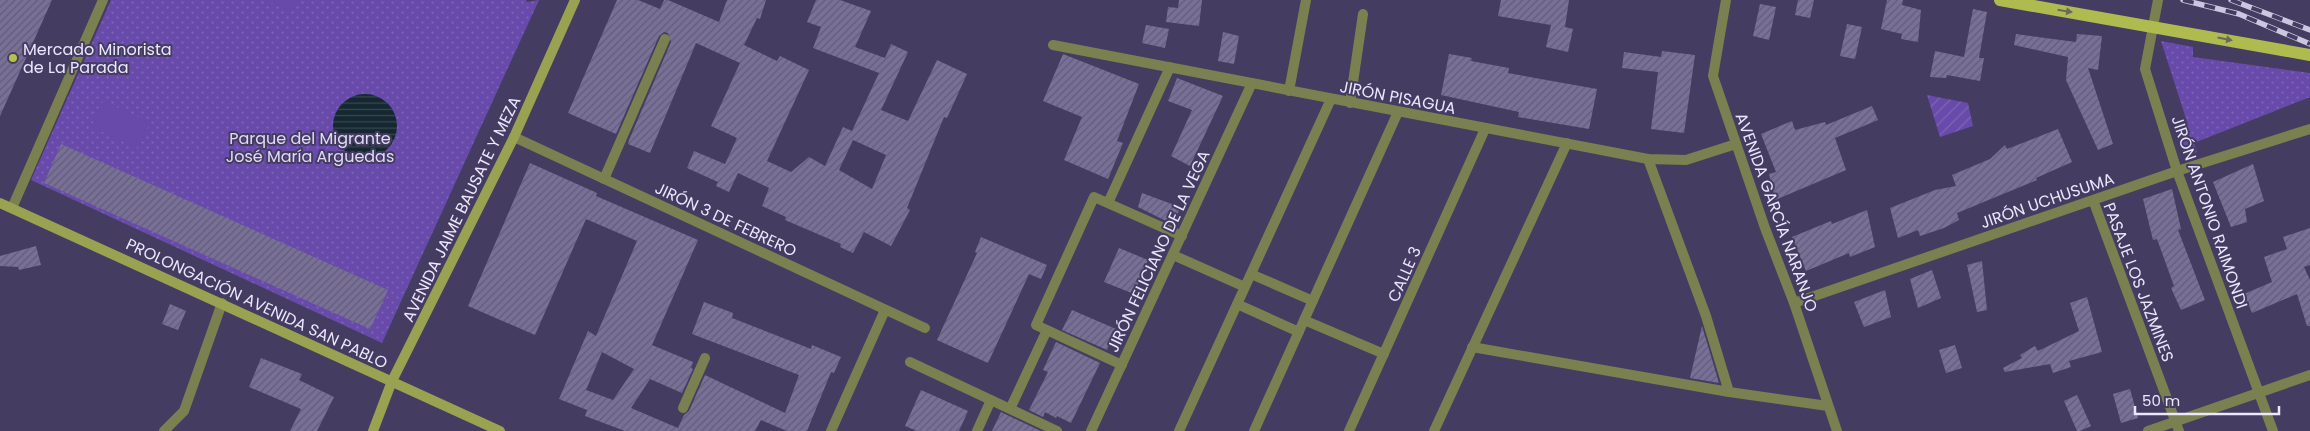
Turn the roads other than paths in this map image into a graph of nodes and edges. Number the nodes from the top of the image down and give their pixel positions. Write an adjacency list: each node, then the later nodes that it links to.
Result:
1 (103, 0): 29 (street)
2 (575, 0): 20 (street, AVENIDA JAIME BAUSATE Y MEZA)
3 (1306, 0): 14 (street)
4 (1726, 0): 22 (street, AVENIDA GARCÍA NARANJO)
5 (2000, 0): 8 (main road, one-way to 8)
6 (2158, 0): 8 (street, JIRÓN ANTONIO RAIMONDI)
7 (1363, 14): 16 (street)
8 (2154, 26): 11 (main road, one-way to 11); 24 (street, JIRÓN ANTONIO RAIMONDI)
9 (665, 39): 25 (street)
10 (1053, 45): 12 (street, JIRÓN PISAGUA)
11 (2310, 55)
12 (1170, 67): 13 (street, JIRÓN PISAGUA); 28 (street)
13 (1252, 84): 14 (street, JIRÓN PISAGUA); 30 (street, JIRÓN FELICIANO DE LA VEGA)
14 (1289, 91): 15 (street, JIRÓN PISAGUA)
15 (1331, 99): 16 (street, JIRÓN PISAGUA); 32 (street)
16 (1350, 103): 17 (street, JIRÓN PISAGUA)
17 (1398, 112): 18 (street, JIRÓN PISAGUA); 34 (street)
18 (1485, 129): 21 (street, JIRÓN PISAGUA); 44 (street, CALLE 3)
19 (2310, 129): 24 (street, JIRÓN UCHUSUMA)
20 (514, 137): 25 (street, JIRÓN 3 DE FEBRERO); 49 (street, AVENIDA JAIME BAUSATE Y MEZA)
21 (1567, 143): 23 (street, JIRÓN PISAGUA); 43 (street)
22 (1736, 144): 23 (street, JIRÓN PISAGUA); 36 (street, AVENIDA GARCÍA NARANJO)
23 (1648, 159): 50 (street)
24 (2177, 171): 26 (street, JIRÓN UCHUSUMA); 51 (street, JIRÓN ANTONIO RAIMONDI)
25 (604, 179): 38 (street, JIRÓN 3 DE FEBRERO)
26 (2092, 200): 36 (street, JIRÓN UCHUSUMA); 56 (street, PASAJE LOS JAZMINES)
27 (0, 203): 29 (street, PROLONGACIÓN AVENIDA SAN PABLO)
28 (1108, 203): 30 (street); 41 (street)
29 (12, 208): 35 (street, PROLONGACIÓN AVENIDA SAN PABLO)
30 (1182, 236): 31 (street, JIRÓN FELICIANO DE LA VEGA)
31 (1173, 255): 33 (street); 47 (street, JIRÓN FELICIANO DE LA VEGA)
32 (1251, 274): 33 (street); 34 (street)
33 (1245, 287): 37 (street)
34 (1313, 301): 39 (street)
35 (222, 303): 49 (street, PROLONGACIÓN AVENIDA SAN PABLO); 57 (street)
36 (1794, 303): 53 (street, AVENIDA GARCÍA NARANJO)
37 (1237, 304): 42 (street); 64 (street)
38 (885, 310): 40 (street, JIRÓN 3 DE FEBRERO); 60 (street)
39 (1304, 320): 42 (street); 44 (street)
40 (925, 328)
41 (1047, 330): 47 (street); 55 (street)
42 (1299, 332): 65 (street)
43 (1472, 347): 50 (street); 67 (street)
44 (1384, 354): 66 (street, CALLE 3)
45 (704, 358): 54 (street)
46 (910, 362): 52 (street)
47 (1122, 365): 63 (street, JIRÓN FELICIANO DE LA VEGA)
48 (2310, 375): 51 (street)
49 (392, 381): 58 (street, AVENIDA JAIME BAUSATE Y MEZA); 59 (street, PROLONGACIÓN AVENIDA SAN PABLO)
50 (1729, 392): 53 (street)
51 (2258, 392): 56 (street); 70 (street, JIRÓN ANTONIO RAIMONDI)
52 (991, 400): 55 (street); 61 (street)
53 (1828, 406): 68 (street, AVENIDA GARCÍA NARANJO)
54 (683, 408)
55 (1010, 409): 62 (street)
56 (2178, 426): 69 (street)
57 (164, 431)
58 (373, 431)
59 (500, 431)
60 (831, 431)
61 (977, 431)
62 (1057, 431)
63 (1091, 431)
64 (1179, 431)
65 (1254, 431)
66 (1349, 431)
67 (1434, 431)
68 (1837, 431)
69 (2148, 431)
70 (2273, 431)

